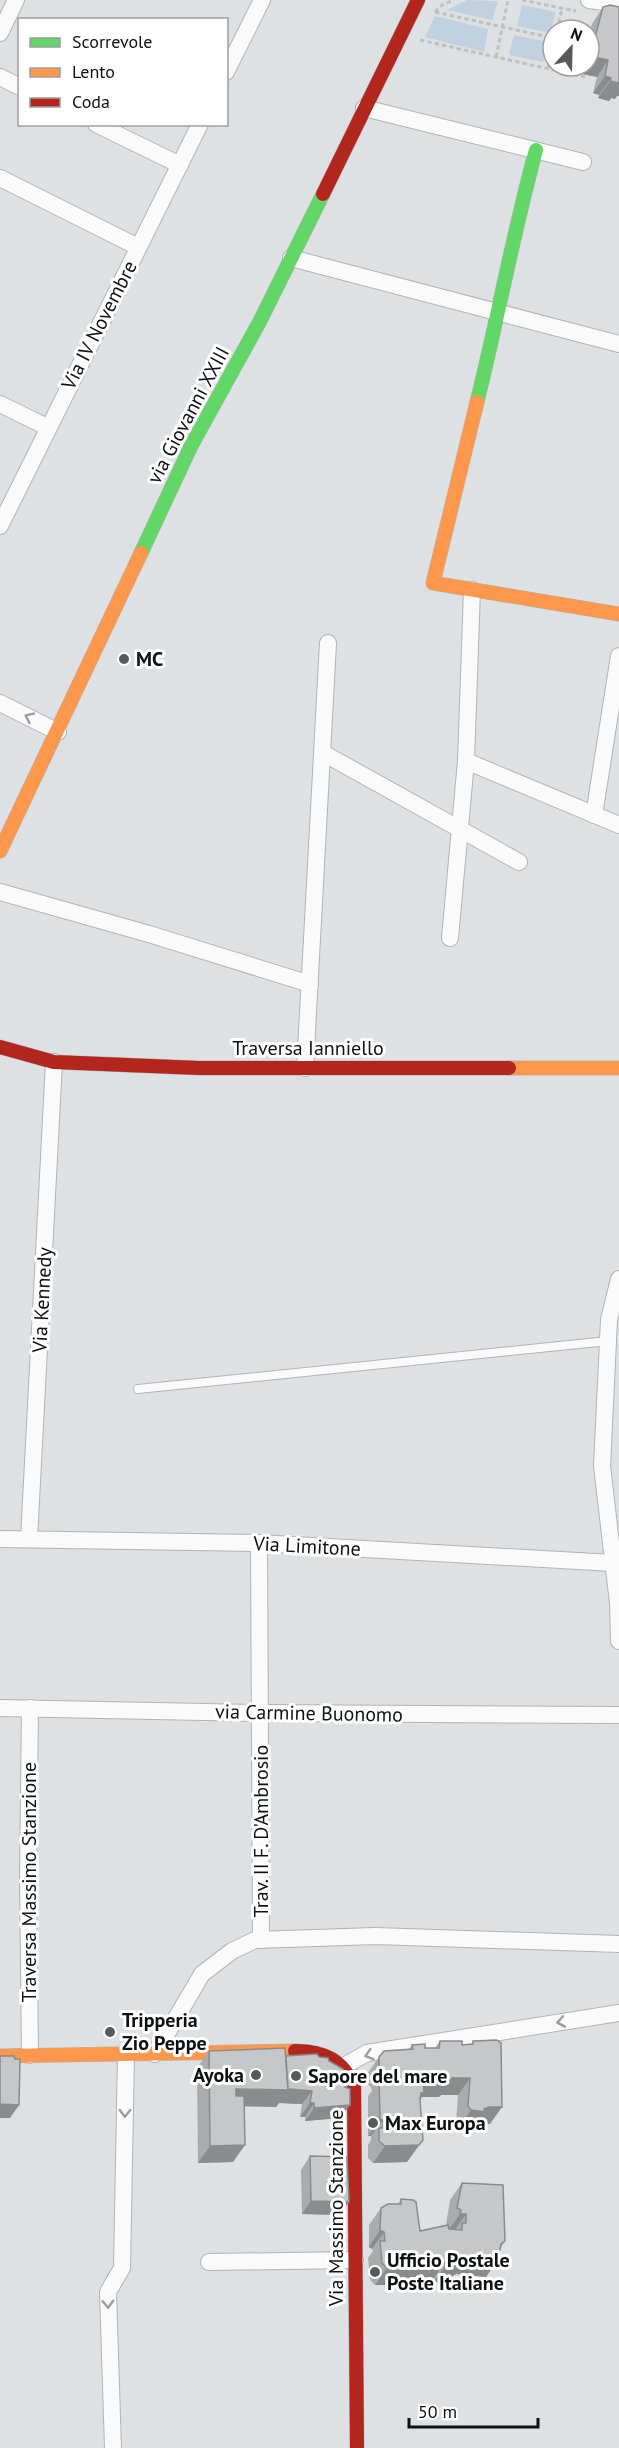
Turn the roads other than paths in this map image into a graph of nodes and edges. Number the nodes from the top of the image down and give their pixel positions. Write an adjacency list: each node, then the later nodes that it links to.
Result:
1 (16, 0): 6 (street)
2 (262, 0): 7 (street)
3 (418, 0): 10 (street, via Giovanni XXIII)
4 (619, 4): 5 (street)
5 (583, 6)
6 (0, 33)
7 (228, 68)
8 (0, 77): 9 (street)
9 (18, 86)
10 (364, 108): 13 (street); 18 (street, via Giovanni XXIII)
11 (100, 126): 15 (street)
12 (199, 126): 15 (street, Via IV Novembre)
13 (536, 150): 14 (street); 19 (street)
14 (583, 162)
15 (180, 165): 17 (street, Via IV Novembre)
16 (0, 178): 17 (street)
17 (138, 247): 22 (street, Via IV Novembre)
18 (291, 258): 19 (street); 29 (street, via Giovanni XXIII)
19 (499, 313): 20 (street); 24 (street)
20 (619, 344)
21 (0, 404): 22 (street)
22 (47, 427): 23 (street, Via IV Novembre)
23 (0, 526)
24 (472, 590): 25 (street); 31 (street)
25 (619, 614)
26 (328, 643): 30 (street)
27 (619, 656): 32 (street)
28 (0, 703): 29 (street, one-way to 28)
29 (58, 732): 35 (street, via Giovanni XXIII)
30 (323, 753): 34 (street); 39 (street)
31 (466, 761): 32 (street); 34 (street)
32 (594, 815): 33 (street)
33 (619, 825)
34 (460, 829): 36 (street); 38 (street)
35 (0, 851)
36 (519, 862)
37 (0, 892): 39 (street)
38 (450, 938)
39 (309, 984): 42 (street)
40 (0, 1047): 41 (street, Traversa Ianniello)
41 (54, 1062): 42 (street, Traversa Ianniello); 48 (street, Via Kennedy)
42 (305, 1068): 43 (street, Traversa Ianniello)
43 (619, 1068)
44 (619, 1279): 45 (street)
45 (608, 1341): 46 (lane); 50 (street)
46 (138, 1389)
47 (0, 1539): 48 (street, Via Limitone)
48 (30, 1539): 49 (street, Via Limitone)
49 (259, 1543): 50 (street, Via Limitone); 54 (street, Trav. II F. D'Ambrosio)
50 (614, 1563): 51 (street)
51 (619, 1641)
52 (0, 1708): 53 (street, via Carmine Buonomo)
53 (30, 1708): 54 (street, via Carmine Buonomo); 61 (street, Traversa Massimo Stanzione)
54 (261, 1713): 55 (street, via Carmine Buonomo); 56 (street, Trav. II F. D'Ambrosio)
55 (619, 1715)
56 (261, 1940): 57 (street); 60 (street)
57 (619, 1944)
58 (619, 2013): 63 (street, one-way to 63)
59 (126, 2054): 60 (street); 61 (street); 66 (street, one-way to 66)
60 (155, 2054): 63 (street)
61 (30, 2055): 62 (street)
62 (0, 2056)
63 (344, 2066): 64 (street, Via Massimo Stanzione)
64 (356, 2260): 65 (street); 67 (street, Via Massimo Stanzione)
65 (209, 2262)
66 (113, 2448)
67 (357, 2448)

